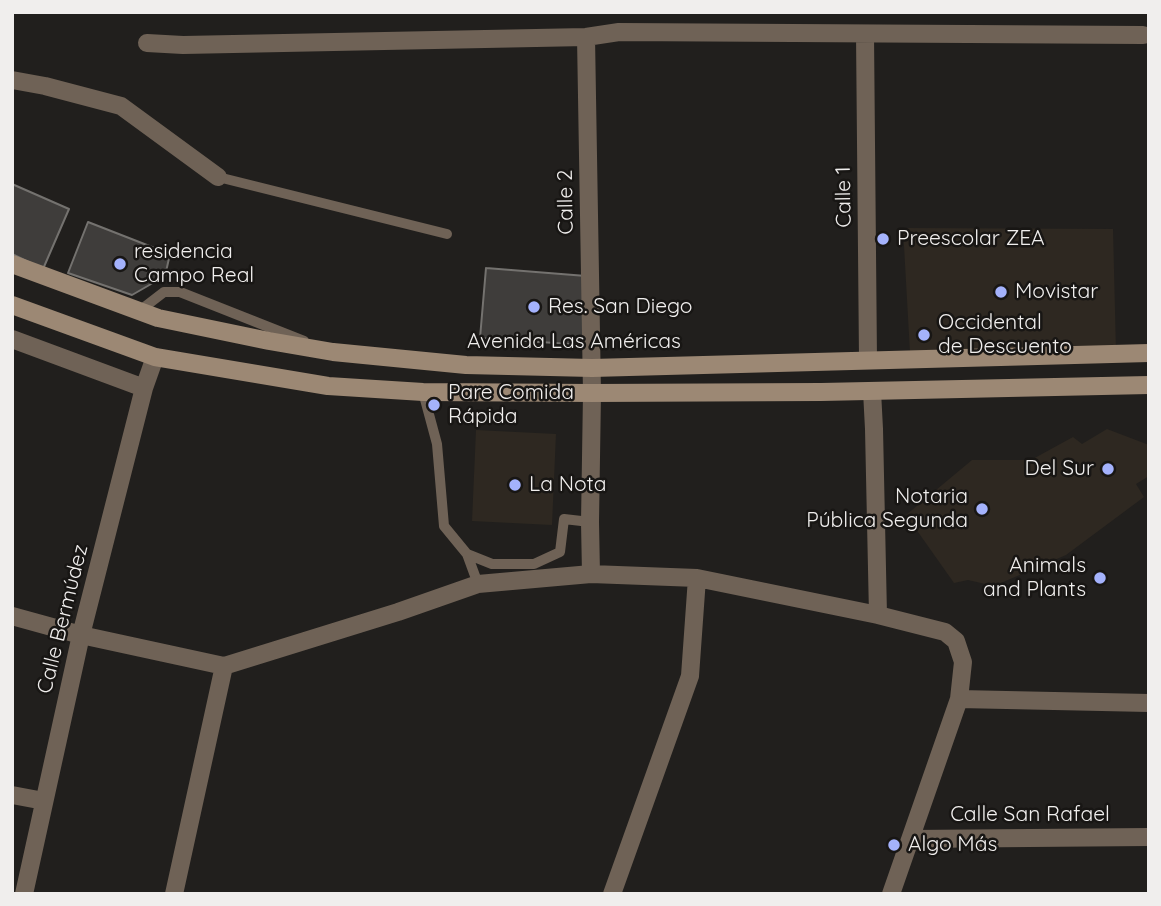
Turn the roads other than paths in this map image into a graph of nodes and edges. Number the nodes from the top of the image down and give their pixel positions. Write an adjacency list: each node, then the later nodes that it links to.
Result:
1 (865, 34): 2 (street); 3 (street); 15 (street, Calle 1)
2 (1143, 35)
3 (586, 37): 4 (street); 16 (street, Calle 2)
4 (147, 43)
5 (12, 80): 6 (street)
6 (218, 177): 7 (lane)
7 (447, 234)
8 (12, 264): 10 (street, Avenida Las Américas)
9 (12, 305): 14 (street)
10 (138, 312): 12 (street, Avenida Las Américas); 12 (lane)
11 (12, 339): 18 (street)
12 (333, 352): 16 (street, Avenida Las Américas)
13 (1149, 353): 15 (street, Avenida Las Américas)
14 (155, 356): 18 (street, Calle Bermúdez); 20 (street)
15 (868, 360): 16 (street, Avenida Las Américas)
16 (592, 368): 21 (street, Calle 2)
17 (1149, 385): 19 (street)
18 (144, 388): 29 (street, Calle Bermúdez)
19 (872, 391): 21 (street); 27 (street)
20 (423, 392): 21 (street); 23 (lane)
21 (592, 393): 22 (street, Calle 2)
22 (590, 522): 23 (lane); 24 (street, Calle 2)
23 (467, 554): 26 (lane)
24 (591, 574): 25 (street); 26 (street)
25 (697, 578): 27 (street); 39 (street)
26 (478, 584): 30 (street)
27 (878, 615): 31 (street)
28 (12, 616): 29 (street)
29 (81, 635): 30 (street); 34 (street, Calle Bermúdez)
30 (224, 666): 38 (street)
31 (959, 699): 32 (street); 36 (street)
32 (1149, 703)
33 (12, 794): 34 (street)
34 (44, 801): 37 (street, Calle Bermúdez)
35 (1149, 837): 36 (street, Calle San Rafael)
36 (911, 839): 40 (street)
37 (24, 894)
38 (174, 894)
39 (611, 894)
40 (891, 894)

